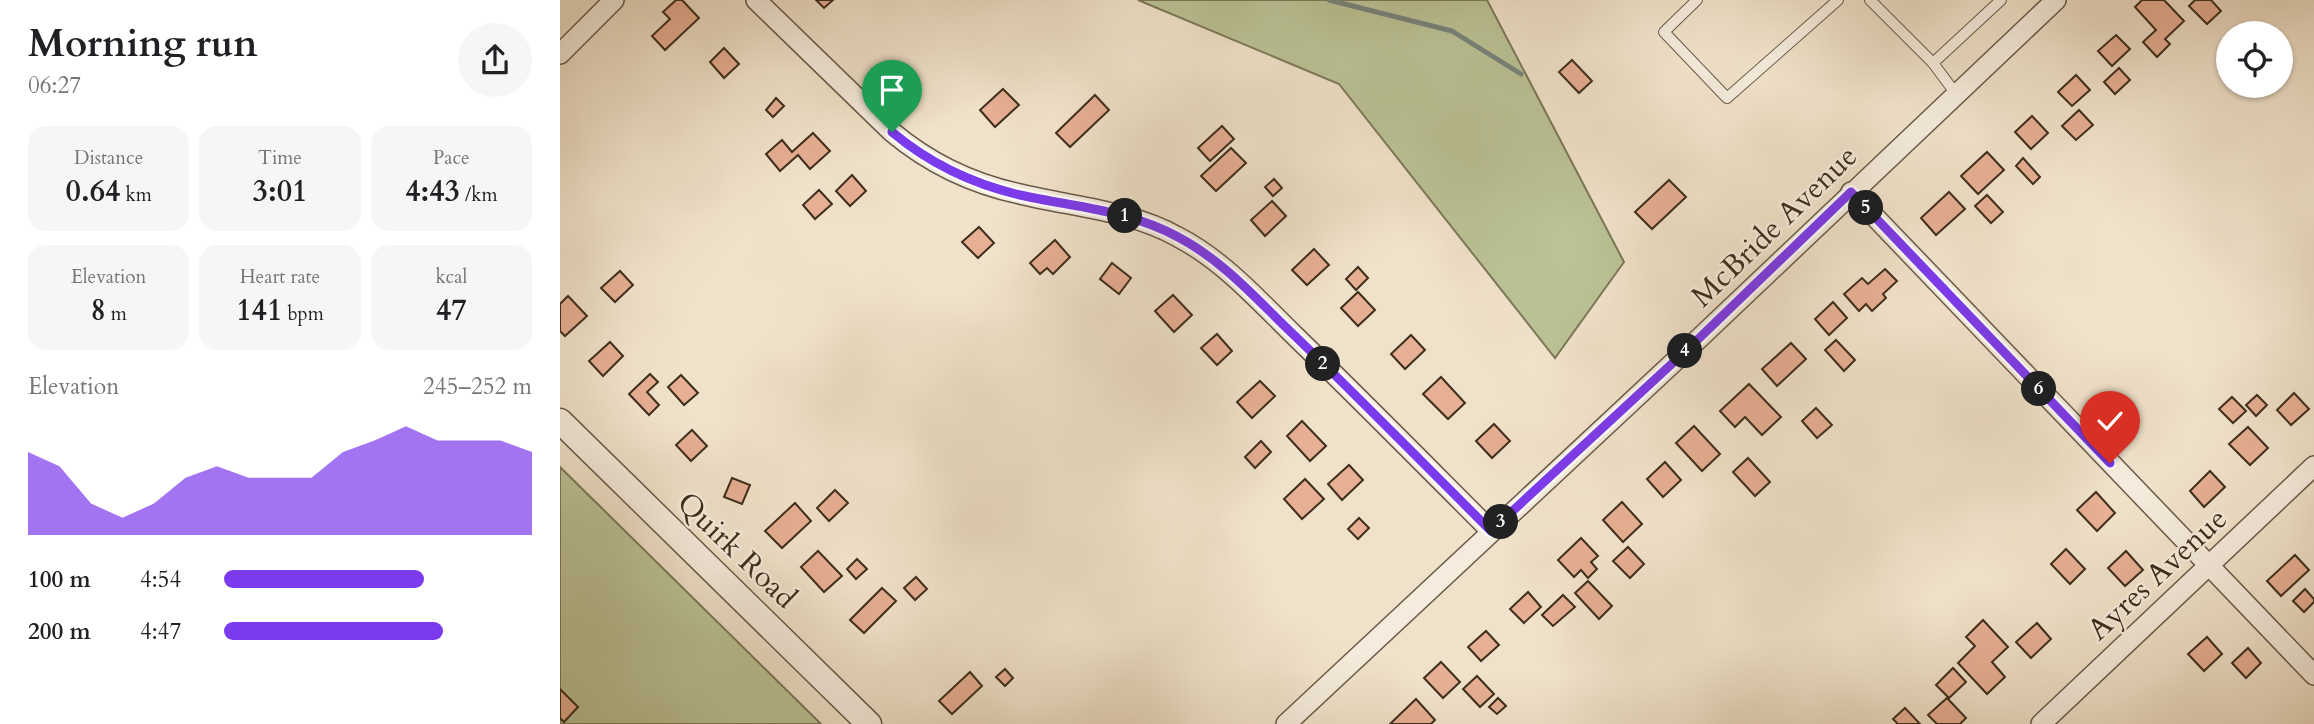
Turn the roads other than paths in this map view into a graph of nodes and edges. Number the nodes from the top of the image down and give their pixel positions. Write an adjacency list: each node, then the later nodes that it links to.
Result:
1 (614, 0): 8 (street)
2 (756, 0): 14 (street)
3 (1697, 0): 4 (lane)
4 (1838, 0)
5 (1870, 0): 9 (lane)
6 (2001, 0): 9 (lane)
7 (2056, 0): 10 (street, McBride Avenue)
8 (560, 54)
9 (1933, 63): 10 (lane)
10 (1956, 94): 11 (street, McBride Avenue)
11 (1851, 192): 14 (street, McBride Avenue); 15 (street)
12 (560, 421): 17 (street, Quirk Road)
13 (2314, 466): 15 (street, Ayres Avenue)
14 (1491, 531): 18 (street, McBride Avenue)
15 (2209, 566): 16 (street); 19 (street, Ayres Avenue)
16 (2314, 675)
17 (869, 724)
18 (1286, 724)
19 (2040, 724)

